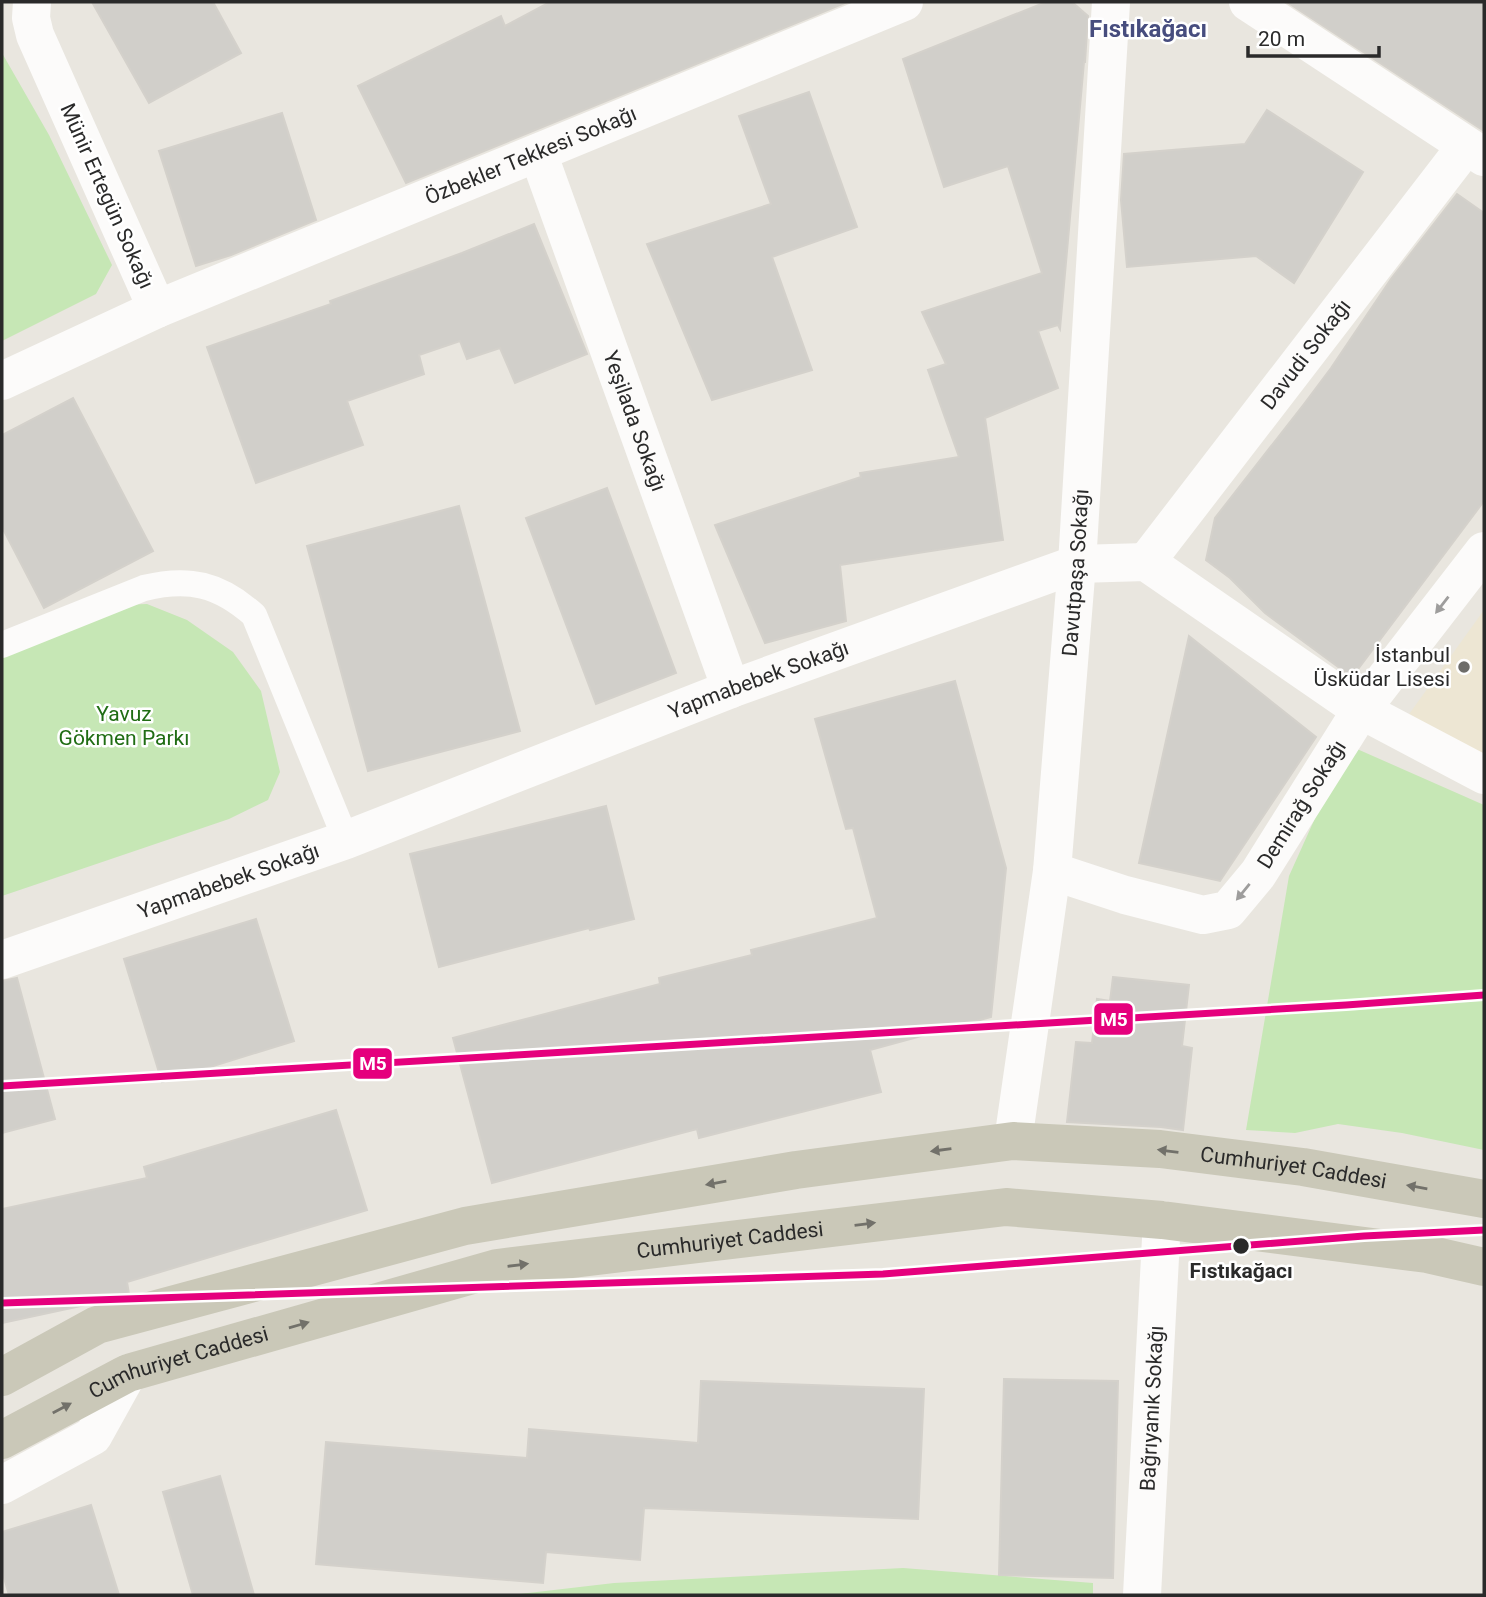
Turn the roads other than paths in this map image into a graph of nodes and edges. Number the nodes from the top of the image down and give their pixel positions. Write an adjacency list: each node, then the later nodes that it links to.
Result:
1 (32, 2): 7 (street, Münir Ertegün Sokağı)
2 (904, 2): 6 (street, Özbekler Tekkesi Sokağı)
3 (1111, 2): 11 (street, Davutpaşa Sokağı)
4 (1248, 2): 5 (street)
5 (1475, 152): 10 (street, Davudi Sokağı)
6 (538, 153): 7 (street, Özbekler Tekkesi Sokağı); 13 (street, Yeşilada Sokağı)
7 (157, 309): 8 (street, Münir Ertegün Sokağı)
8 (2, 381)
9 (1484, 551): 14 (street, Demirağ Sokağı, one-way to 14)
10 (1146, 562): 11 (street, Yapmabebek Sokağı); 14 (street)
11 (1077, 564): 13 (street, Yapmabebek Sokağı); 17 (street, Davutpaşa Sokağı)
12 (2, 645): 16 (lane)
13 (731, 690): 16 (street, Yapmabebek Sokağı)
14 (1361, 710): 15 (street); 17 (street, Demirağ Sokağı, one-way to 17)
15 (1484, 775)
16 (346, 840): 18 (street, Yapmabebek Sokağı)
17 (1052, 871): 19 (street, Davutpaşa Sokağı)
18 (2, 960)
19 (1013, 1141): 20 (main road, Cumhuriyet Caddesi, one-way to 19); 24 (main road, Cumhuriyet Caddesi, one-way to 24)
20 (1484, 1199)
21 (1162, 1220): 22 (main road, Cumhuriyet Caddesi); 23 (main road, Cumhuriyet Caddesi, one-way to 21); 27 (street, Bağrıyanık Sokağı)
22 (1484, 1267)
23 (128, 1374): 25 (main road, Cumhuriyet Caddesi, one-way to 23); 26 (street)
24 (2, 1377)
25 (2, 1440)
26 (2, 1485)
27 (1142, 1595)

